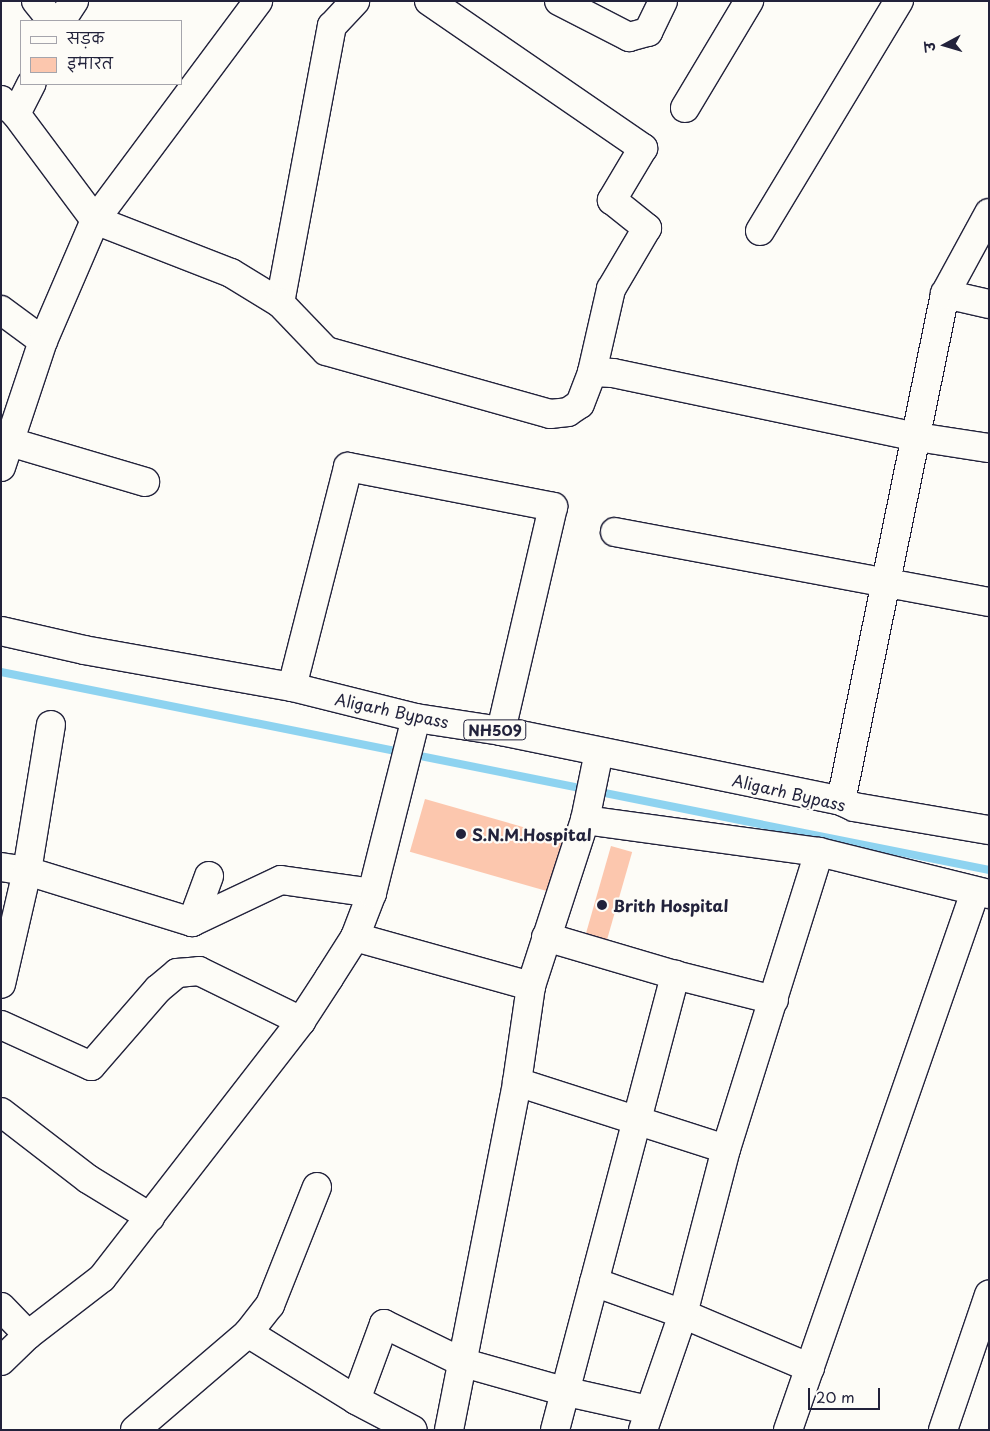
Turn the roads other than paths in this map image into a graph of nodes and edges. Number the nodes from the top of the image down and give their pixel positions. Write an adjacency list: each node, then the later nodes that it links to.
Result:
1 (36, 1): 10 (main road)
2 (74, 1): 11 (main road)
3 (258, 1): 16 (main road)
4 (355, 1): 19 (main road)
5 (429, 1): 23 (main road)
6 (559, 1): 7 (main road)
7 (663, 1)
8 (749, 1): 14 (main road)
9 (899, 1): 17 (main road)
10 (51, 20)
11 (62, 20)
12 (30, 85): 13 (main road)
13 (9, 107): 16 (main road)
14 (685, 108)
15 (989, 213): 18 (main road)
16 (95, 220): 19 (main road); 22 (main road)
17 (760, 231)
18 (945, 294): 20 (main road); 24 (main road)
19 (280, 303): 23 (main road)
20 (989, 304)
21 (1, 310): 22 (main road)
22 (43, 341): 25 (main road)
23 (592, 372): 24 (main road)
24 (917, 437): 26 (main road); 30 (main road)
25 (10, 442): 27 (main road); 28 (main road)
26 (989, 448)
27 (1, 467)
28 (144, 482)
29 (615, 532): 30 (main road)
30 (884, 581): 31 (main road); 38 (main road)
31 (989, 602)
32 (1, 630): 33 (main road, Aligarh Bypass / NH509)
33 (292, 687): 35 (main road, Aligarh Bypass / NH509); 36 (main road)
34 (51, 725): 42 (main road)
35 (413, 728): 36 (main road, Aligarh Bypass / NH509); 44 (main road)
36 (501, 731): 37 (main road, Aligarh Bypass / NH509)
37 (596, 764): 38 (main road, Aligarh Bypass / NH509); 39 (main road)
38 (841, 801): 40 (main road, Aligarh Bypass / NH509)
39 (585, 815): 41 (main road); 47 (main road)
40 (989, 830)
41 (819, 852): 45 (main road); 52 (main road)
42 (14, 869): 46 (main road); 50 (main road)
43 (209, 876): 46 (main road)
44 (372, 892): 46 (main road); 48 (main road)
45 (982, 893): 69 (main road)
46 (192, 922)
47 (546, 937): 49 (main road); 51 (main road)
48 (355, 938): 51 (main road); 53 (main road)
49 (675, 976): 52 (main road); 57 (main road)
50 (1, 984)
51 (531, 986): 55 (main road)
52 (774, 1000): 58 (main road)
53 (301, 1021): 54 (main road); 60 (main road)
54 (1, 1025)
55 (517, 1082): 57 (main road); 68 (main road)
56 (1, 1112): 60 (main road)
57 (634, 1121): 58 (main road); 61 (main road)
58 (726, 1149): 64 (main road)
59 (317, 1187): 65 (main road)
60 (150, 1217): 66 (main road)
61 (594, 1282): 64 (main road); 70 (main road)
62 (989, 1295): 78 (main road)
63 (1, 1307): 66 (main road)
64 (683, 1314): 69 (main road); 72 (main road)
65 (248, 1333): 71 (main road); 73 (main road)
66 (28, 1335): 67 (main road)
67 (1, 1360)
68 (464, 1363): 70 (main road); 71 (main road); 75 (main road)
69 (810, 1368): 77 (main road)
70 (563, 1391): 72 (main road); 76 (main road)
71 (356, 1400): 74 (main road)
72 (646, 1420)
73 (143, 1427)
74 (413, 1430)
75 (449, 1430)
76 (555, 1430)
77 (788, 1430)
78 (943, 1430)

